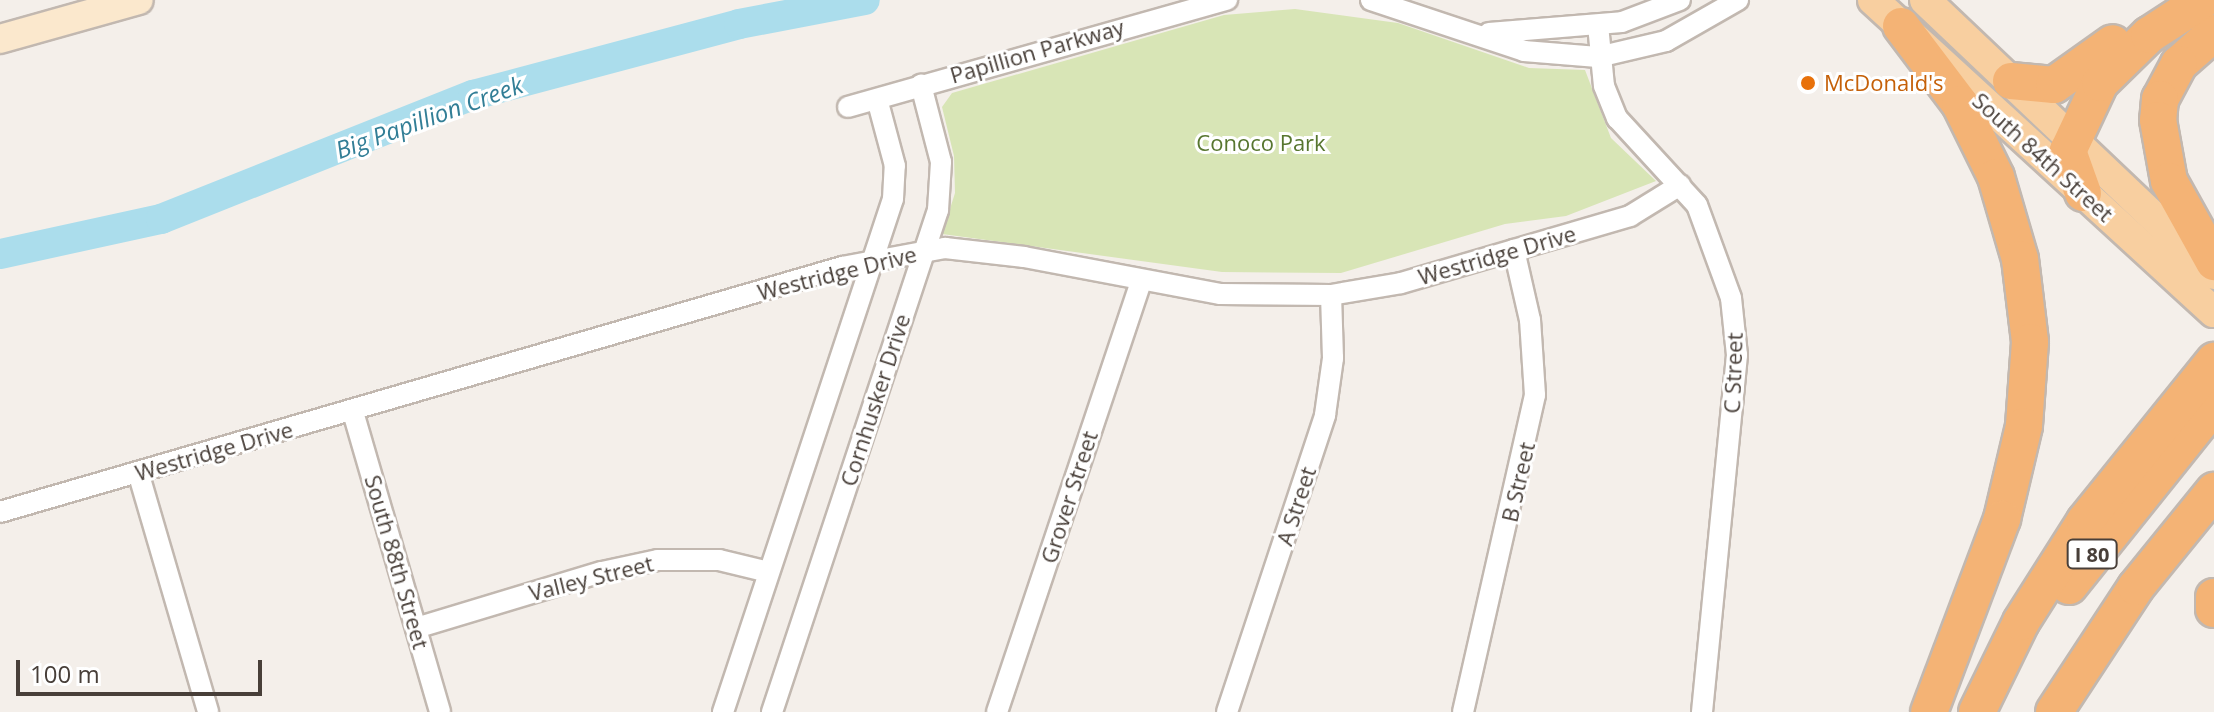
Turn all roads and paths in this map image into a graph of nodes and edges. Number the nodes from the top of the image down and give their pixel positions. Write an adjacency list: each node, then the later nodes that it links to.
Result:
1 (1227, 0): 16 (street, Papillion Parkway)
2 (1371, 0): 11 (street)
3 (1680, 0): 9 (street)
4 (1738, 0): 14 (street)
5 (1873, 0): 10 (main road, South 84th Street)
6 (1925, 0): 15 (main road, South 84th Street)
7 (2202, 0): 15 (highway); 19 (highway)
8 (125, 2): 13 (main road)
9 (1598, 25): 11 (street); 14 (street, C Street)
10 (1901, 26): 21 (main road, South 84th Street); 48 (highway)
11 (1481, 33): 14 (street)
12 (2214, 33): 25 (highway)
13 (0, 39)
14 (1598, 57): 20 (street, C Street)
15 (2011, 81): 19 (main road, South 84th Street)
16 (921, 85): 17 (street, Papillion Parkway); 23 (street, Cornhusker Drive)
17 (877, 99): 18 (street, Papillion Parkway); 24 (street, Cornhusker Drive)
18 (848, 107)
19 (2072, 139): 21 (highway); 26 (main road, South 84th Street)
20 (1680, 185): 22 (street, Westridge Drive); 47 (street, C Street)
21 (2083, 193): 29 (main road, South 84th Street)
22 (1514, 250): 28 (street, Westridge Drive); 46 (street, B Street)
23 (925, 252): 24 (street, Westridge Drive); 27 (street, Westridge Drive); 43 (street, Cornhusker Drive)
24 (873, 261): 32 (street, Westridge Drive); 36 (street, Cornhusker Drive)
25 (2214, 262)
26 (2214, 274)
27 (1141, 281): 28 (street, Westridge Drive); 44 (street, Grover Street)
28 (1331, 295): 45 (street, A Street)
29 (2214, 312)
30 (2214, 361): 31 (highway)
31 (2205, 400): 49 (highway); 50 (highway, I 80)
32 (353, 412): 33 (street, Westridge Drive); 39 (street, South 88th Street)
33 (138, 472): 35 (street, Westridge Drive); 40 (street)
34 (2214, 491): 51 (highway, I 80)
35 (0, 512)
36 (769, 572): 39 (street, Valley Street); 42 (street, Cornhusker Drive)
37 (2214, 597): 38 (highway)
38 (2214, 609)
39 (416, 628): 41 (street, South 88th Street)
40 (208, 712)
41 (440, 712)
42 (723, 712)
43 (772, 712)
44 (997, 712)
45 (1227, 712)
46 (1463, 712)
47 (1702, 712)
48 (1929, 712)
49 (1977, 712)
50 (1989, 712)
51 (2054, 712)

